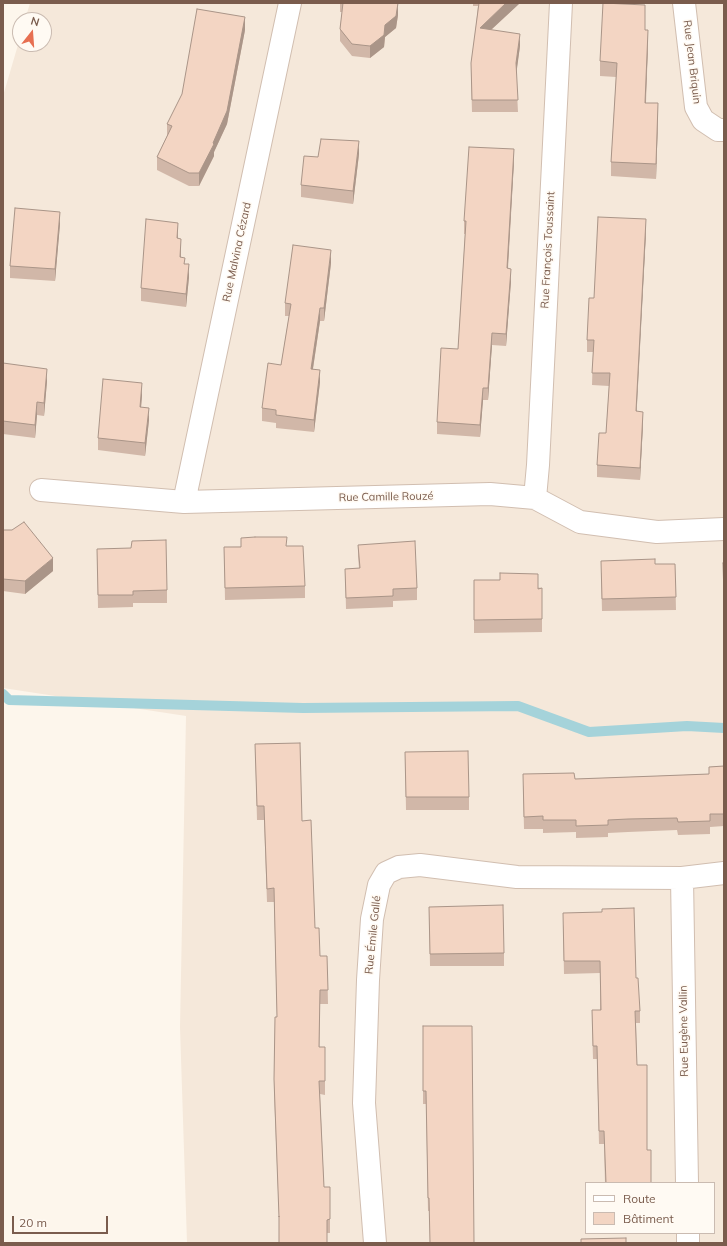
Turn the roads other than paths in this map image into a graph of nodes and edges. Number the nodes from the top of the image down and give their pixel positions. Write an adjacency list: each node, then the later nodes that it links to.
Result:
1 (290, 3): 7 (street, Rue Malvina Cézard)
2 (561, 3): 6 (street, Rue François Toussaint)
3 (684, 3): 4 (street, Rue Jean Briquin)
4 (724, 130)
5 (41, 490): 7 (street, Rue Camille Rouzé)
6 (535, 498): 7 (street, Rue Camille Rouzé); 8 (street, Rue Camille Rouzé)
7 (184, 502)
8 (724, 529)
9 (724, 873): 10 (street, Rue Émile Gallé)
10 (682, 878): 11 (street, Rue Eugène Vallin); 12 (street, Rue Émile Gallé)
11 (687, 1182)
12 (374, 1243)

